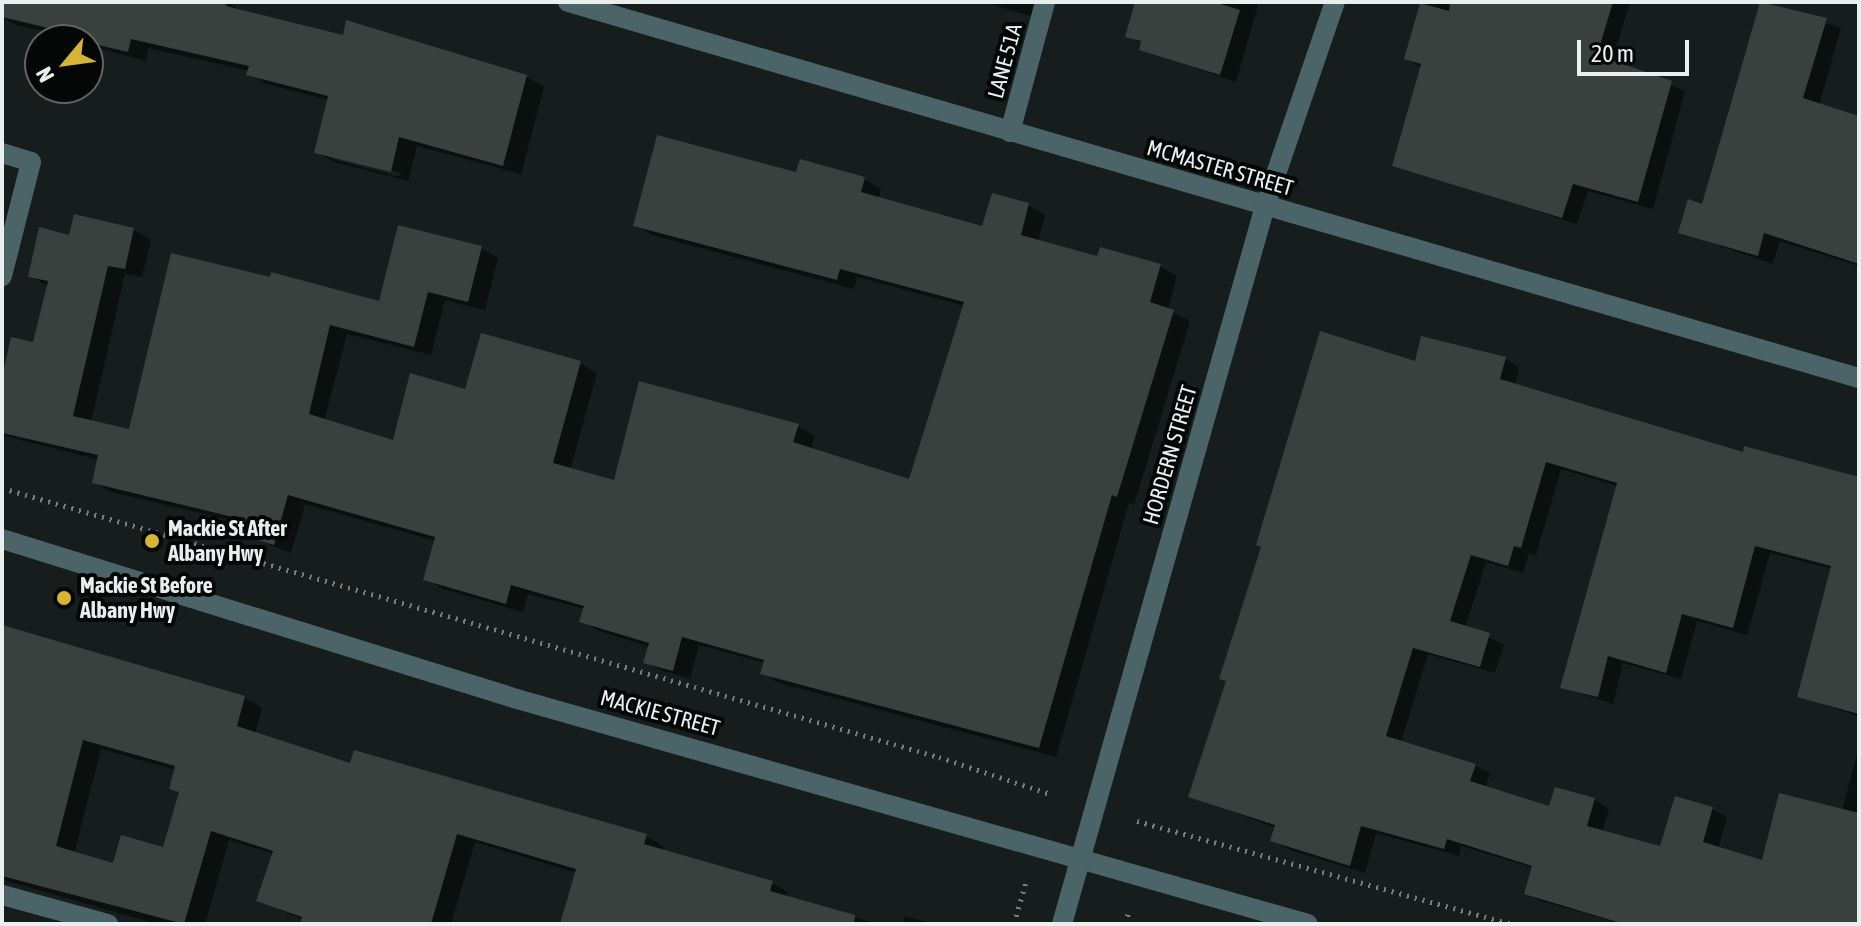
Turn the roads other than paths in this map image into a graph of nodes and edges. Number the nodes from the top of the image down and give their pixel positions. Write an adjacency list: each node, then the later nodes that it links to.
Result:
1 (568, 2): 4 (street, MCMASTER STREET)
2 (1045, 2): 4 (street, LANE 51A)
3 (1335, 2): 6 (street, HORDERN STREET)
4 (1010, 132): 6 (street, MCMASTER STREET)
5 (2, 153): 7 (street)
6 (1265, 206): 8 (street, MCMASTER STREET); 10 (street, HORDERN STREET)
7 (2, 276)
8 (1859, 378)
9 (2, 539): 10 (street, MACKIE STREET)
10 (1080, 857): 13 (street, HORDERN STREET); 14 (street, MACKIE STREET)
11 (2, 895): 12 (street)
12 (108, 924)
13 (1062, 924)
14 (1308, 924)

